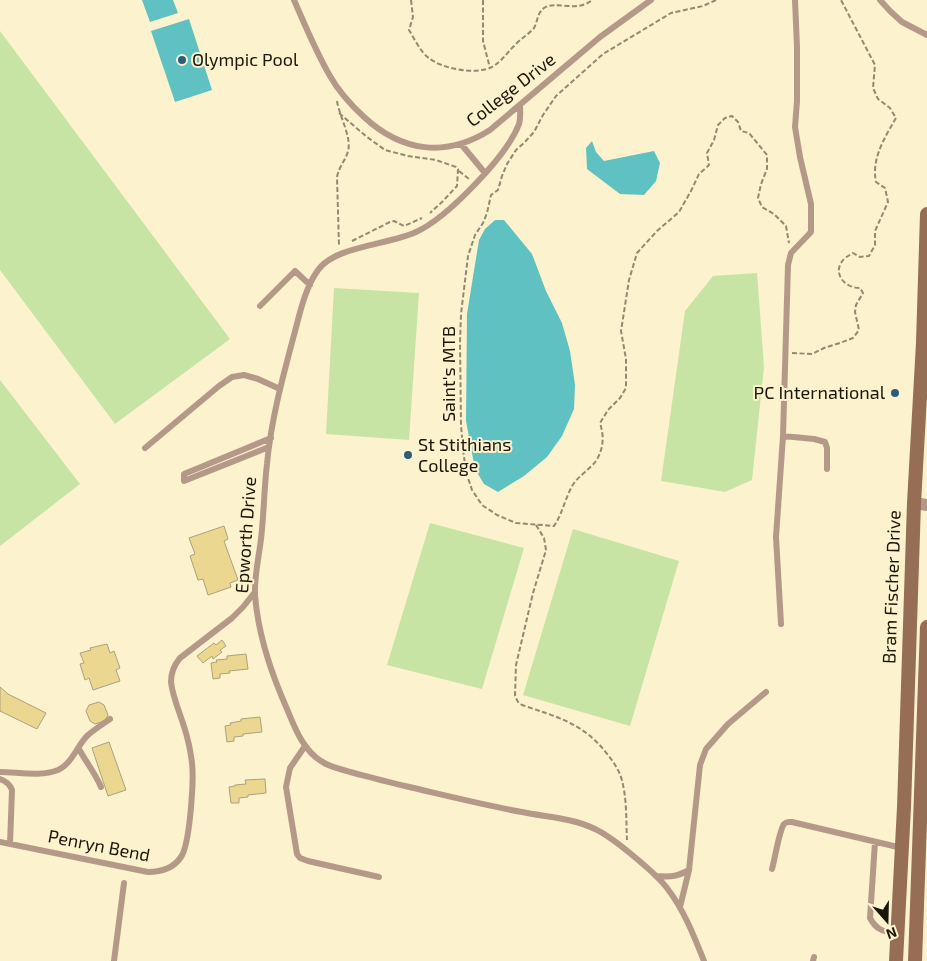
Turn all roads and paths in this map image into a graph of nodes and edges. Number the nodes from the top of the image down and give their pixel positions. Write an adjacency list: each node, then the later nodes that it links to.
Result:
1 (294, 0): 12 (lane, College Drive)
2 (412, 0): 11 (path)
3 (483, 0): 11 (path)
4 (592, 0): 11 (path)
5 (651, 0): 13 (lane, College Drive)
6 (716, 0): 35 (path, Saint's MTB)
7 (795, 0): 24 (lane)
8 (841, 0): 27 (path)
9 (880, 0): 10 (lane)
10 (927, 35)
11 (490, 68)
12 (336, 87): 14 (lane, College Drive); 23 (path)
13 (520, 106): 14 (lane, College Drive); 17 (lane, Epworth Drive)
14 (462, 144): 17 (lane)
15 (436, 160): 16 (path)
16 (459, 171): 18 (path); 19 (path)
17 (486, 173): 25 (lane, Epworth Drive)
18 (470, 180)
19 (429, 213)
20 (927, 214): 34 (main road, Bram Fischer Drive)
21 (424, 217): 22 (path)
22 (351, 241)
23 (345, 244)
24 (791, 253): 27 (lane); 35 (path, Saint's MTB)
25 (310, 285): 26 (lane); 28 (lane, Epworth Drive)
26 (260, 306)
27 (786, 353): 29 (lane)
28 (280, 389): 30 (lane, Epworth Drive); 32 (lane)
29 (783, 436): 33 (lane); 37 (lane)
30 (271, 438): 31 (lane, Epworth Drive); 31 (lane)
31 (269, 447): 36 (lane, Epworth Drive)
32 (145, 448)
33 (827, 469)
34 (920, 504): 51 (main road, Bram Fischer Drive)
35 (536, 525): 52 (path)
36 (255, 592): 42 (lane, Epworth Drive); 50 (lane, Penryn Bend)
37 (781, 624)
38 (927, 627): 39 (main road, Bram Fischer Drive)
39 (926, 664): 47 (main road, Bram Fischer Drive)
40 (766, 692): 54 (lane)
41 (110, 719): 43 (lane)
42 (305, 746): 52 (lane, Epworth Drive); 56 (lane)
43 (79, 749): 44 (lane); 46 (lane)
44 (0, 772)
45 (0, 780): 50 (lane)
46 (101, 787)
47 (924, 810): 63 (main road, Bram Fischer Drive)
48 (0, 842): 50 (lane, Penryn Bend)
49 (875, 842): 51 (lane); 53 (lane); 59 (lane)
50 (10, 844)
51 (902, 848): 59 (main road, Bram Fischer Drive)
52 (628, 852): 55 (lane, Epworth Drive)
53 (772, 869)
54 (689, 870): 55 (lane); 58 (lane)
55 (656, 876): 58 (lane, Epworth Drive)
56 (379, 877)
57 (124, 883): 60 (lane)
58 (680, 907): 61 (lane, Epworth Drive)
59 (897, 934): 62 (main road, Bram Fischer Drive)
60 (114, 961)
61 (704, 961)
62 (896, 961)
63 (915, 961)

